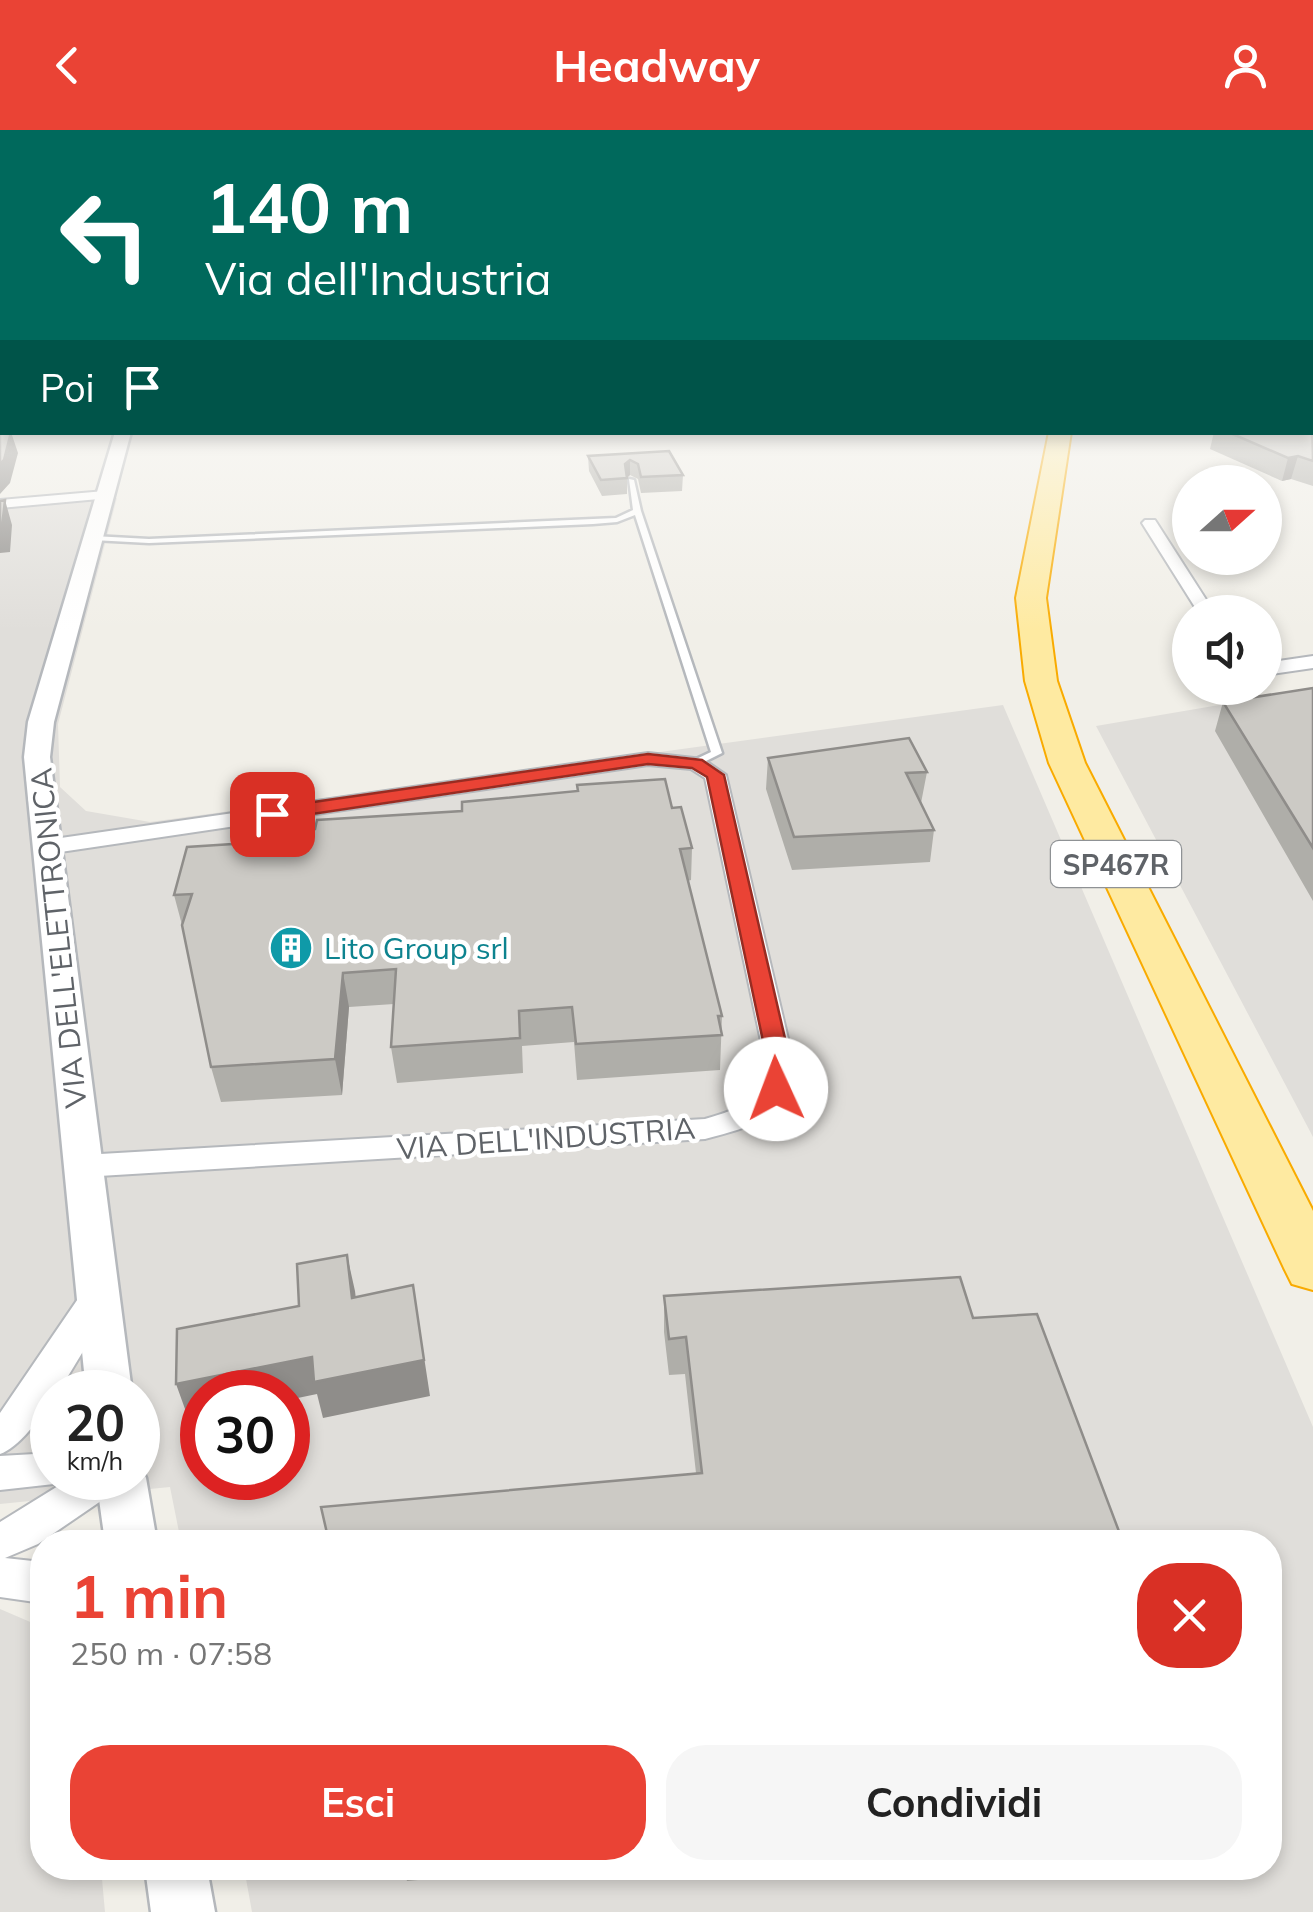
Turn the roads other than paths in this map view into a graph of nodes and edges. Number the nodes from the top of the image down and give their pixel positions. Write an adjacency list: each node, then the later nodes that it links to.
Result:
1 (113, 464): 4 (street, VIA DELL'ELETTRONICA)
2 (1054, 464): 15 (highway, SP467R)
3 (631, 480): 6 (lane)
4 (104, 494): 5 (street); 8 (street, VIA DELL'ELETTRONICA)
5 (0, 504)
6 (637, 511): 8 (lane); 12 (lane)
7 (1150, 523): 9 (street)
8 (94, 538): 13 (street, VIA DELL'ELETTRONICA)
9 (1195, 595)
10 (1313, 662): 11 (street)
11 (1282, 667)
12 (696, 763): 13 (street); 14 (street, VIA DELL'INDUSTRIA)
13 (47, 847): 14 (street, VIA DELL'ELETTRONICA)
14 (84, 1166): 16 (street, VIA DELL'ELETTRONICA)
15 (1313, 1268)
16 (96, 1300): 17 (street, VIA DELL'ELETTRONICA); 18 (street)
17 (106, 1370)
18 (0, 1438)
19 (30, 1471): 20 (street)
20 (0, 1472)
21 (71, 1500): 24 (street)
22 (124, 1500): 23 (street)
23 (128, 1530)
24 (0, 1541)
25 (0, 1576): 26 (street)
26 (30, 1578)
27 (178, 1880): 28 (street)
28 (183, 1912)

